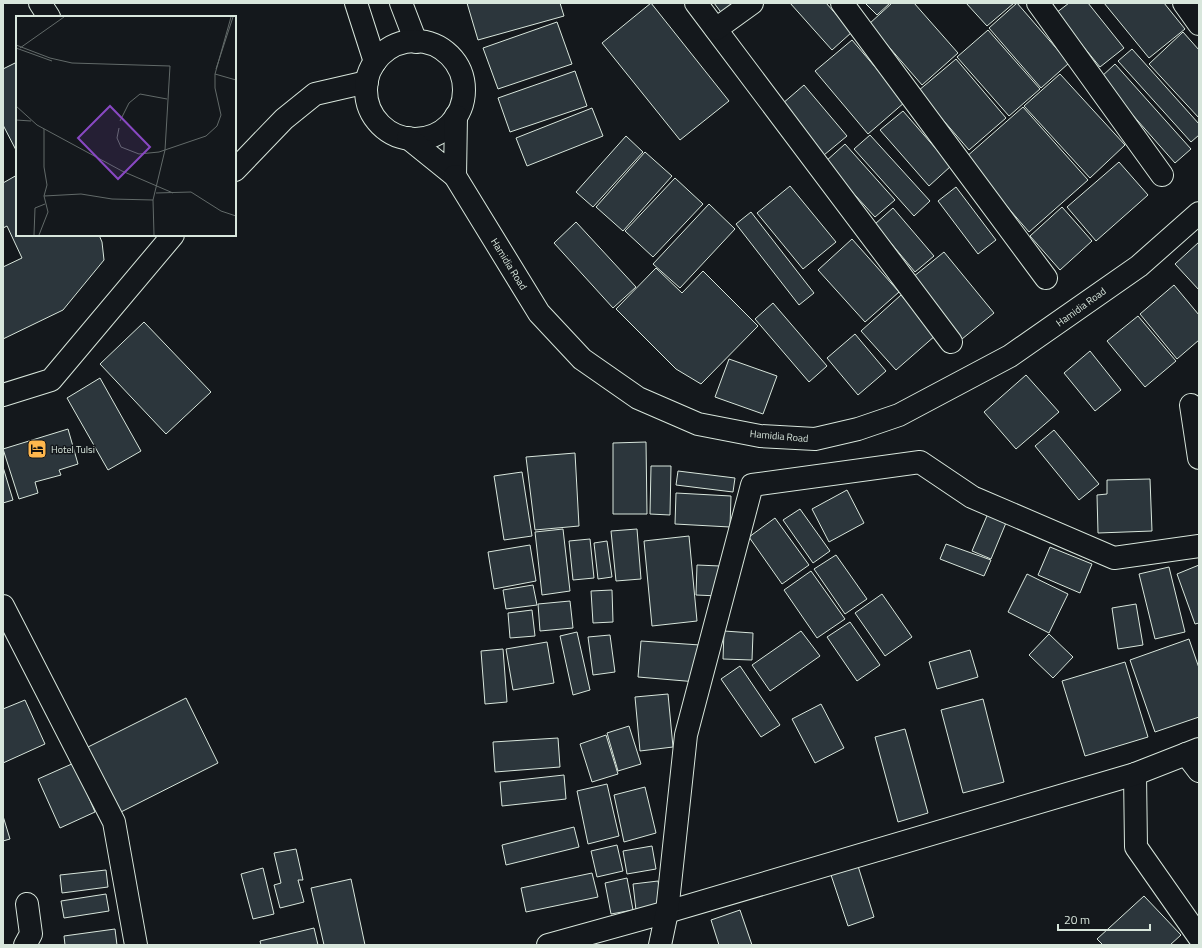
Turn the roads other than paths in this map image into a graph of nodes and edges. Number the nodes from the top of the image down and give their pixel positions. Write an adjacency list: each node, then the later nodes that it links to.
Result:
1 (40, 3): 9 (street)
2 (356, 3): 13 (street)
3 (401, 3): 12 (street)
4 (696, 3): 11 (street)
5 (752, 3): 11 (street)
6 (842, 3): 22 (street)
7 (1184, 3): 10 (street)
8 (1039, 4): 18 (street)
9 (48, 16)
10 (1199, 24)
11 (716, 30): 23 (street)
12 (416, 42): 13 (street); 15 (street)
13 (375, 62): 14 (street)
14 (367, 82): 16 (street); 17 (street)
15 (456, 116): 16 (street); 19 (street)
16 (408, 138): 19 (street)
17 (236, 169)
18 (1162, 175)
19 (455, 176): 20 (street, Hamidia Road)
20 (1199, 213)
21 (172, 236): 24 (street)
22 (1046, 278)
23 (952, 342)
24 (3, 395)
25 (1191, 405): 26 (street)
26 (1199, 458)
27 (1199, 546): 32 (street)
28 (3, 606): 35 (street)
29 (1195, 758): 30 (street)
30 (1134, 774): 32 (street); 33 (street)
31 (27, 904): 34 (street)
32 (667, 912): 36 (street); 37 (street)
33 (1199, 937)
34 (25, 945)
35 (136, 945)
36 (548, 945)
37 (660, 945)

